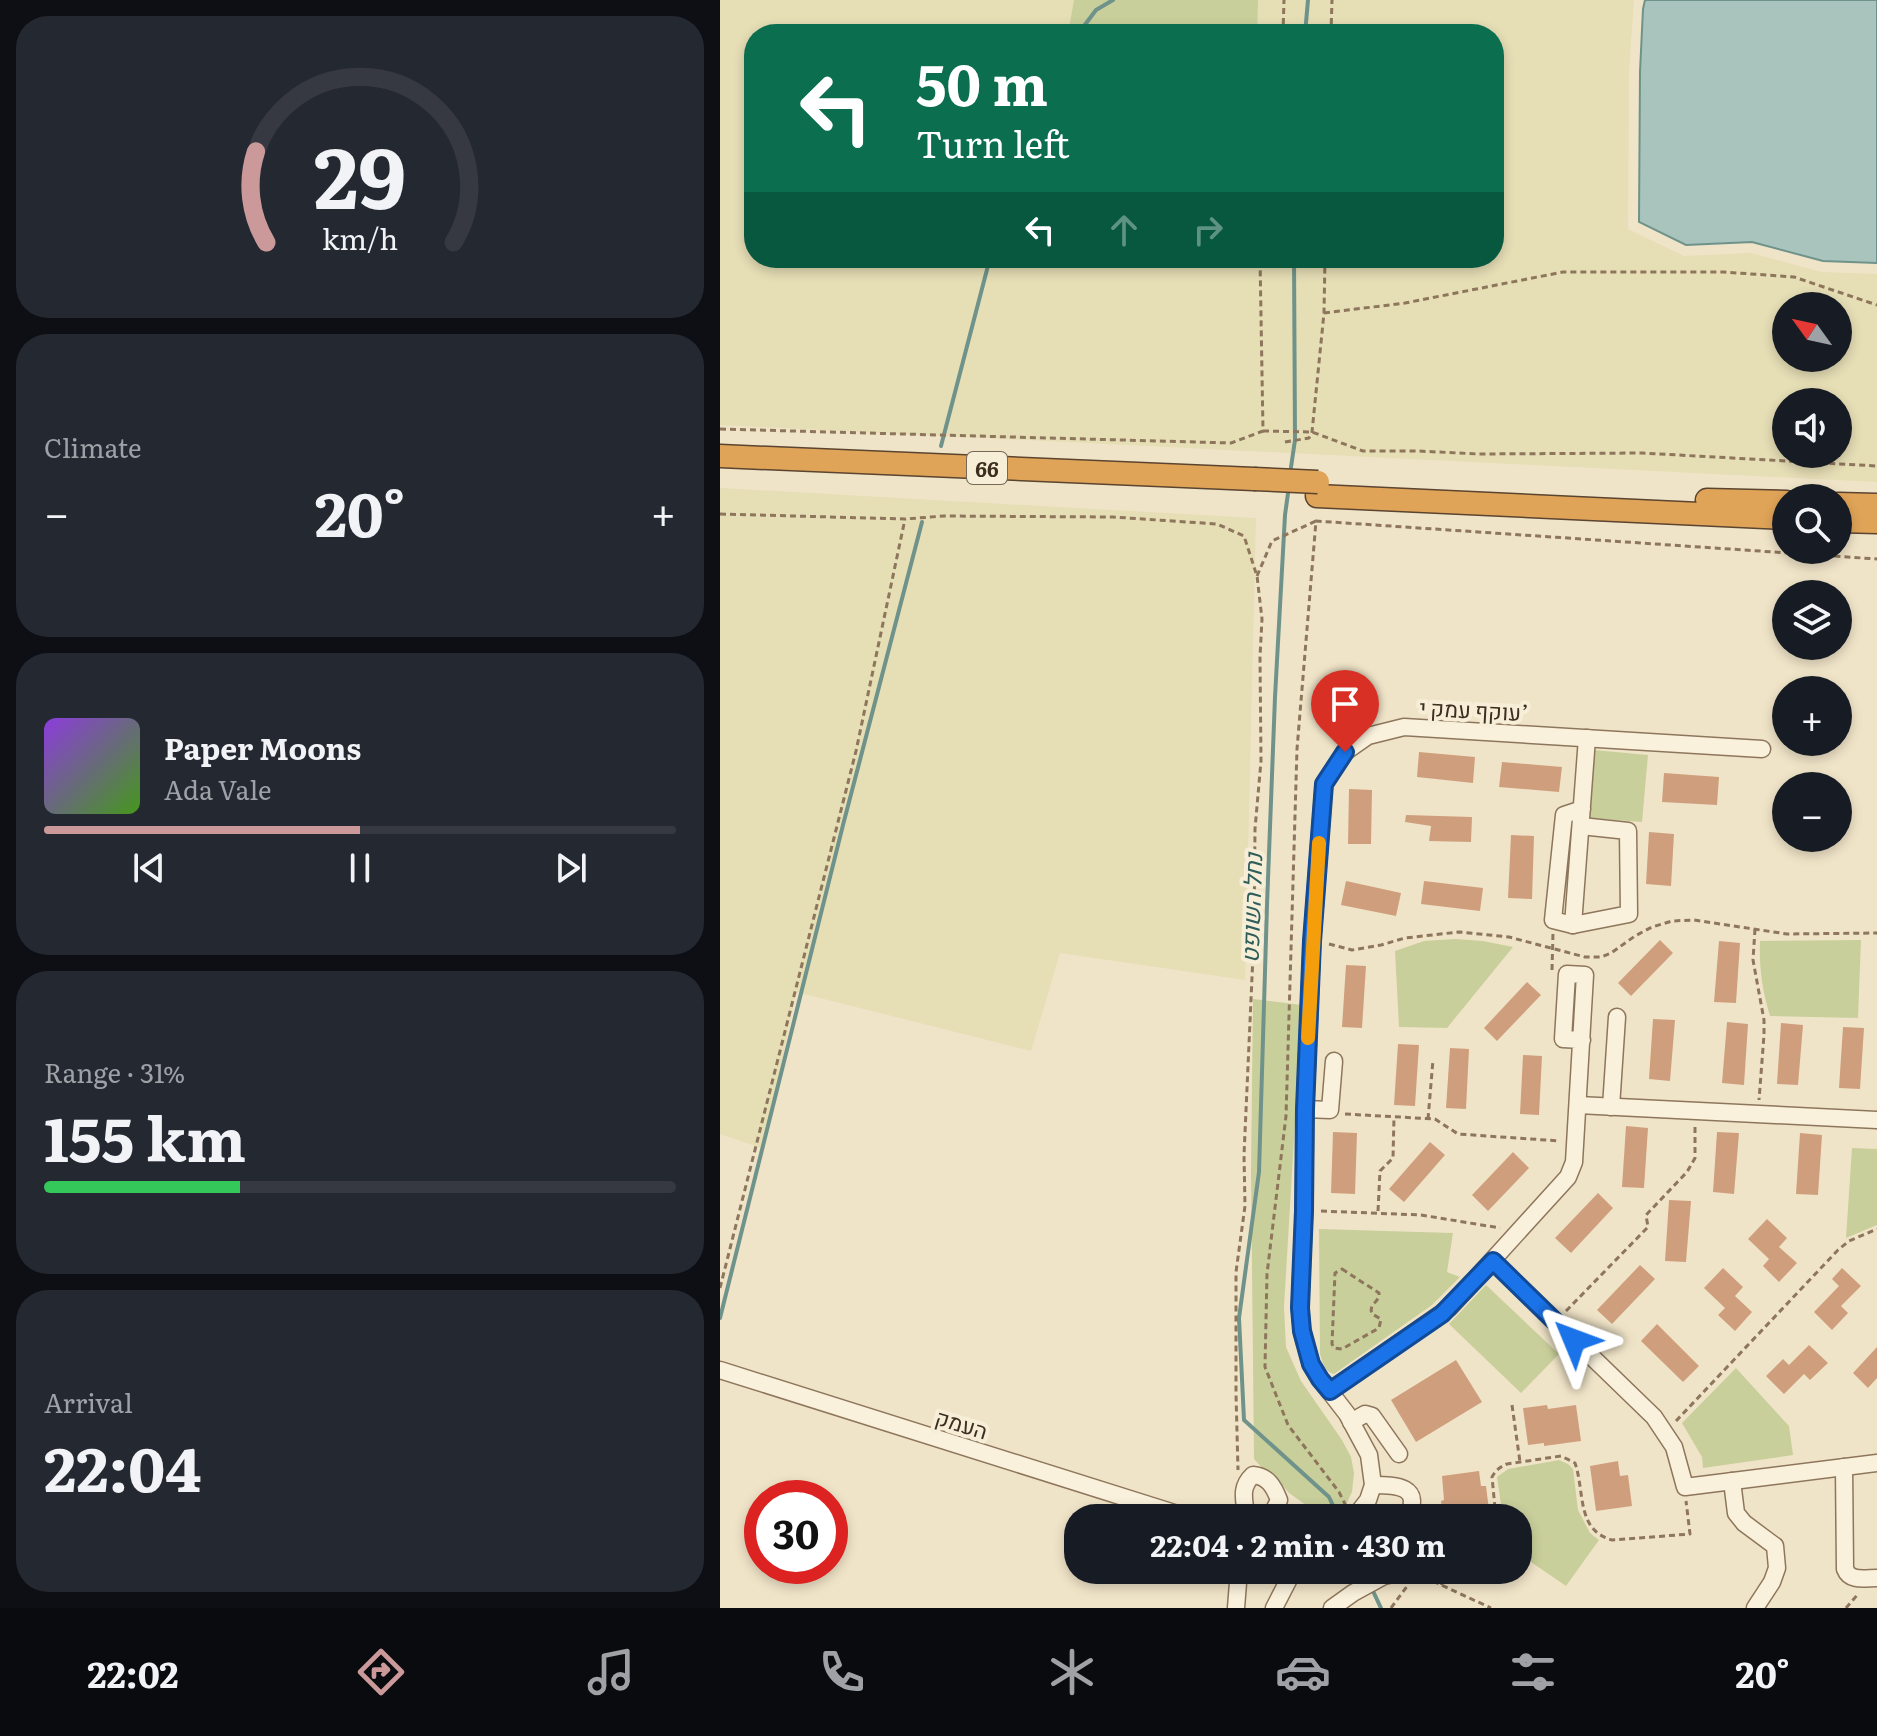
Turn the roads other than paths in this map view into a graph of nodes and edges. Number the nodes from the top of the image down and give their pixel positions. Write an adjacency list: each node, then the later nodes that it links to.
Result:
1 (720, 456): 3 (highway, 66)
2 (720, 471): 3 (highway, 66)
3 (1254, 486): 4 (highway, 66)
4 (1318, 489): 5 (highway, 66); 8 (highway, 66)
5 (1772, 502)
6 (1852, 504): 7 (highway)
7 (1877, 505)
8 (1772, 517)
9 (1852, 521): 10 (highway)
10 (1877, 522)
11 (1587, 738): 12 (street, עוקף עמק י’); 13 (street); 19 (street, עוקף עמק י’)
12 (1762, 749)
13 (1581, 818): 13 (street)
14 (1617, 1017): 18 (street)
15 (1582, 1040): 17 (street)
16 (1334, 1061): 19 (street)
17 (1578, 1105): 18 (street); 21 (street)
18 (1611, 1107): 20 (street)
19 (1305, 1109): 23 (street, עוקף עמק י’)
20 (1877, 1120)
21 (1493, 1261): 23 (street); 28 (street)
22 (720, 1370): 30 (street, העמק)
23 (1330, 1391): 24 (street, עוקף עמק י’)
24 (1351, 1422): 25 (street); 29 (street, עוקף עמק י’)
25 (1399, 1454)
26 (1877, 1463): 27 (street)
27 (1844, 1467): 28 (street); 35 (street)
28 (1732, 1481): 42 (street)
29 (1373, 1485): 33 (street); 34 (street)
30 (1146, 1504)
31 (1244, 1504): 32 (street)
32 (1277, 1504)
33 (1361, 1504)
34 (1413, 1504)
35 (1877, 1578)
36 (1238, 1584): 39 (street)
37 (1286, 1584): 40 (street)
38 (1369, 1584): 41 (street)
39 (1236, 1608)
40 (1274, 1608)
41 (1332, 1608)
42 (1755, 1608)

